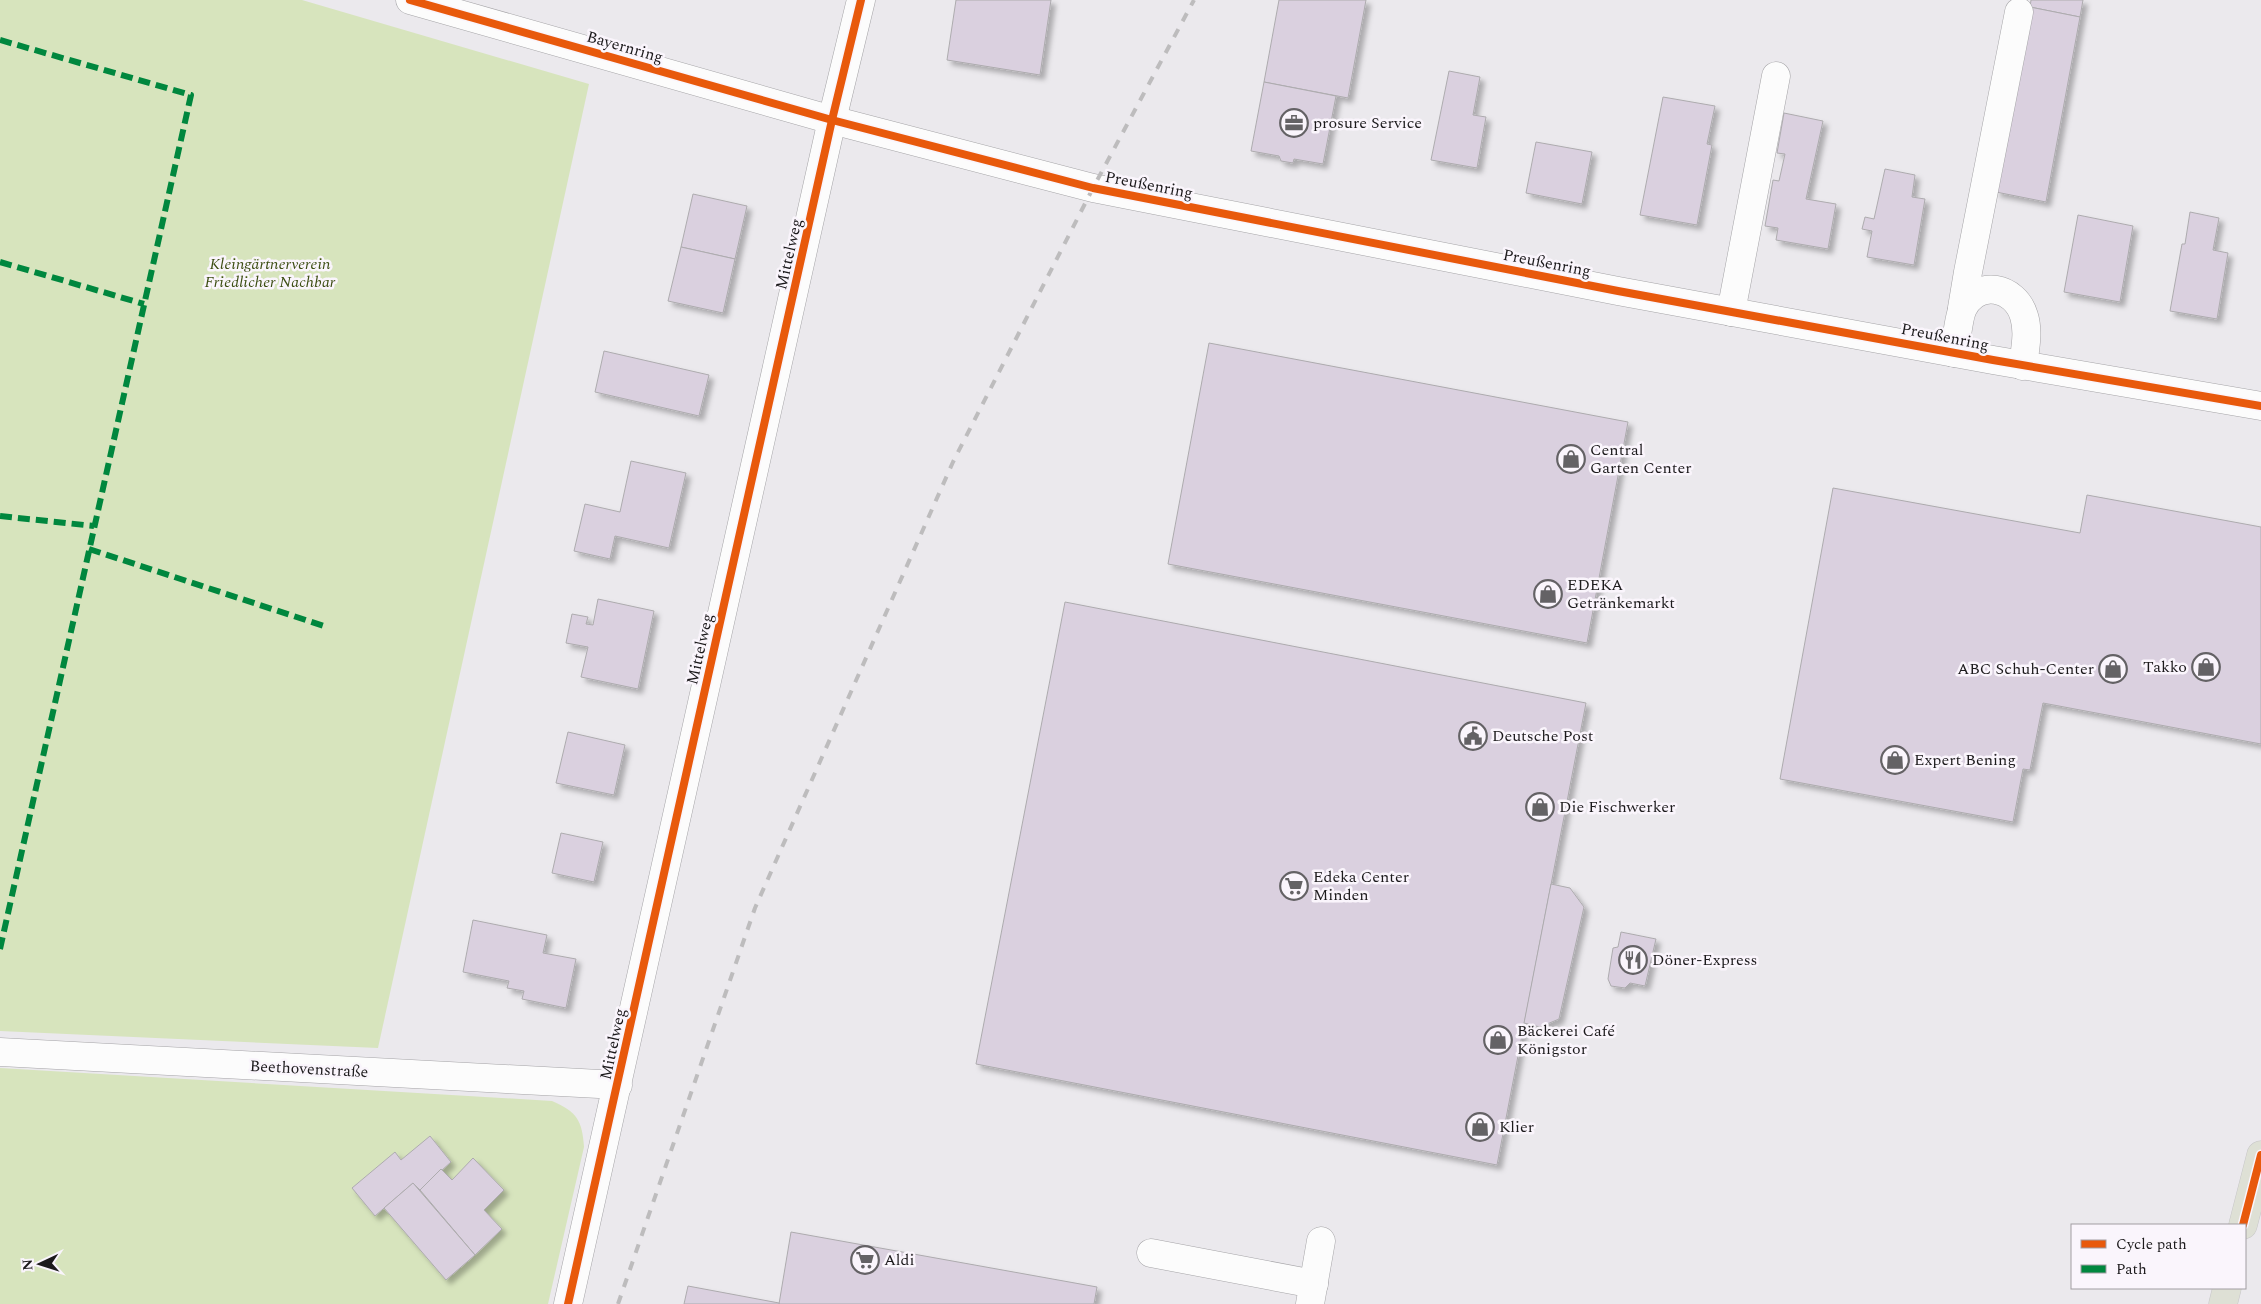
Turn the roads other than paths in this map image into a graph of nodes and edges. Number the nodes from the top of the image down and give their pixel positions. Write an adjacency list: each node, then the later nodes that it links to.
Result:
1 (410, 0): 5 (street, Bayernring)
2 (861, 0): 5 (street, Mittelweg)
3 (2019, 12): 6 (street)
4 (1776, 76): 7 (street)
5 (832, 120): 7 (street, Preußenring); 12 (street, Mittelweg)
6 (1962, 308): 8 (street); 9 (street)
7 (1731, 312): 8 (street, Preußenring)
8 (1954, 353): 9 (street, Preußenring)
9 (2023, 366): 10 (street, Preußenring)
10 (2261, 406)
11 (0, 1052): 12 (street, Beethovenstraße)
12 (618, 1085): 19 (street, Mittelweg)
13 (2261, 1155): 14 (main road)
14 (2243, 1224)
15 (1321, 1241): 18 (street)
16 (1151, 1253): 18 (street)
17 (2227, 1289): 20 (main road)
18 (1312, 1294)
19 (568, 1304)
20 (2223, 1304)

